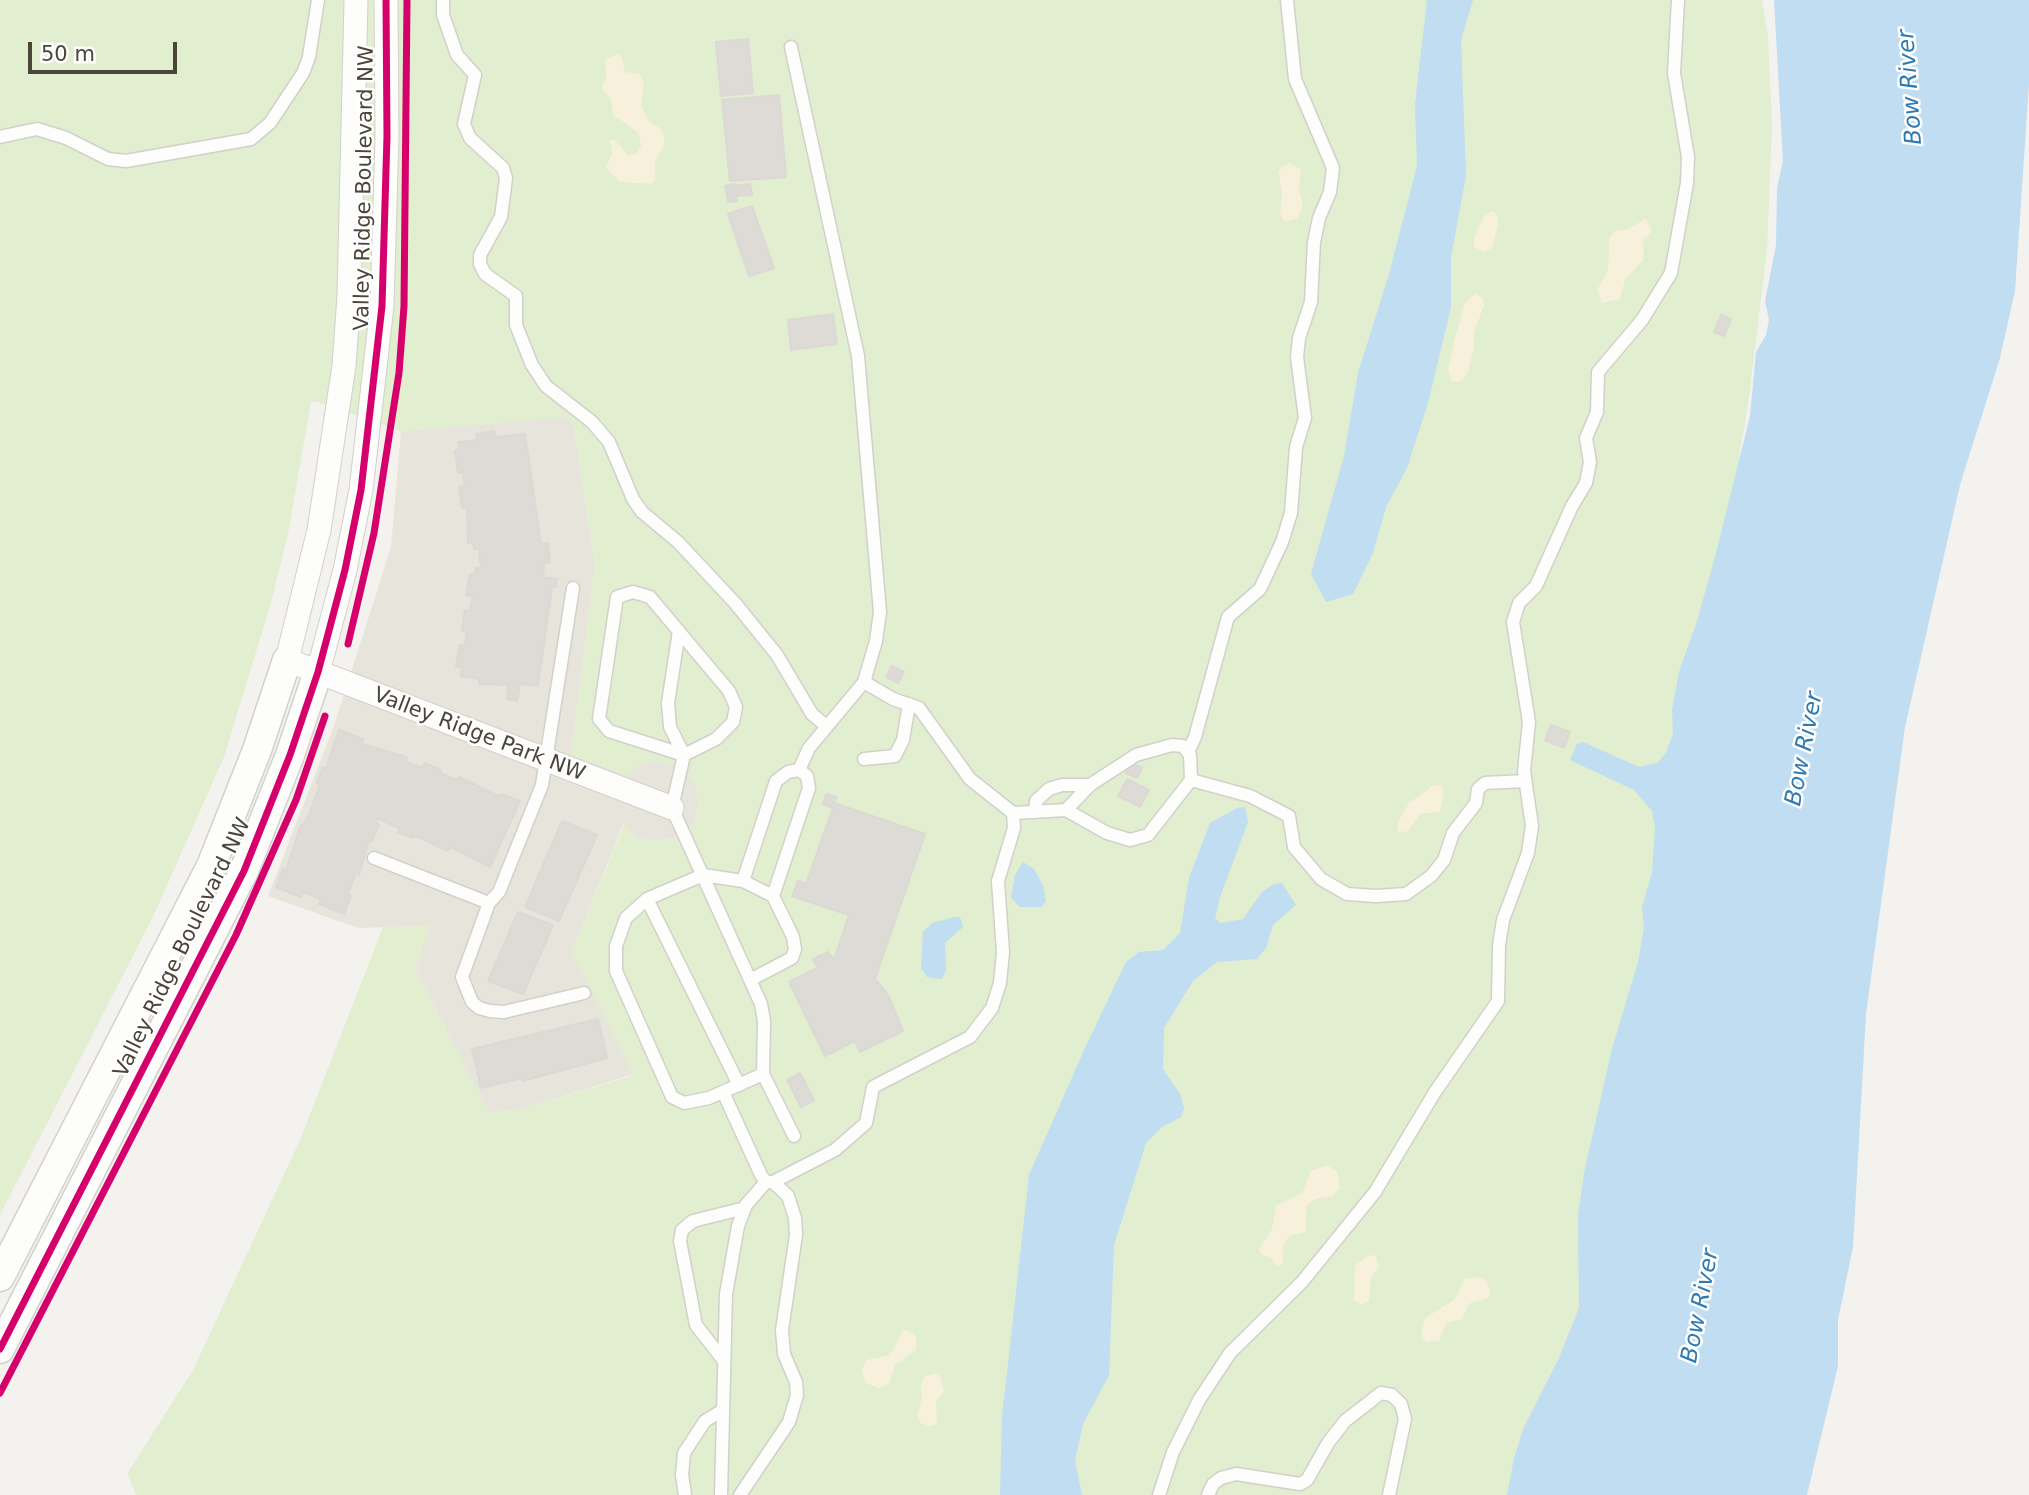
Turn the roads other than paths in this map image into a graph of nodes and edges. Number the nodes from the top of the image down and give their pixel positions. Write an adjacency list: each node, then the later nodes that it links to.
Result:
1 (318, 0): 8 (lane)
2 (356, 0): 11 (street, Valley Ridge Boulevard NW)
3 (386, 0): 12 (street, Valley Ridge Boulevard NW)
4 (443, 0): 15 (lane)
5 (1287, 0): 16 (lane)
6 (1678, 0): 22 (lane)
7 (791, 47): 13 (lane)
8 (0, 137)
9 (573, 588): 19 (lane)
10 (679, 631): 17 (lane); 17 (lane); 17 (lane)
11 (287, 660): 12 (street, Valley Ridge Park NW); 42 (street, Valley Ridge Boulevard NW)
12 (318, 671): 19 (street, Valley Ridge Park NW); 43 (street, Valley Ridge Boulevard NW)
13 (864, 682): 14 (lane); 15 (lane)
14 (909, 705): 18 (lane); 27 (lane)
15 (826, 726): 20 (lane)
16 (1188, 752): 21 (lane); 23 (lane)
17 (684, 755): 24 (lane)
18 (864, 759)
19 (546, 761): 24 (street, Valley Ridge Park NW); 33 (lane)
20 (799, 770): 30 (lane); 31 (lane)
21 (1191, 780): 22 (lane); 25 (lane)
22 (1525, 781): 49 (lane)
23 (1090, 785): 25 (lane); 26 (lane)
24 (672, 808): 29 (lane)
25 (1066, 810): 26 (lane)
26 (1035, 812): 27 (lane)
27 (1013, 813): 40 (lane)
28 (374, 858): 33 (lane)
29 (703, 875): 30 (lane); 32 (lane); 34 (lane)
30 (743, 881): 31 (lane)
31 (773, 896): 34 (lane)
32 (647, 899): 37 (lane); 38 (lane)
33 (489, 903): 35 (lane)
34 (750, 980): 36 (lane)
35 (584, 993)
36 (763, 1074): 37 (lane); 39 (lane)
37 (739, 1085): 38 (lane)
38 (723, 1092): 40 (lane)
39 (794, 1136)
40 (769, 1182): 41 (lane); 48 (lane)
41 (745, 1208): 44 (lane); 44 (lane)
42 (0, 1278)
43 (0, 1349)
44 (724, 1361): 45 (lane)
45 (723, 1410): 46 (lane); 47 (lane)
46 (685, 1495)
47 (721, 1495)
48 (740, 1495)
49 (1159, 1495)
50 (1208, 1495): 51 (lane)
51 (1389, 1495)

